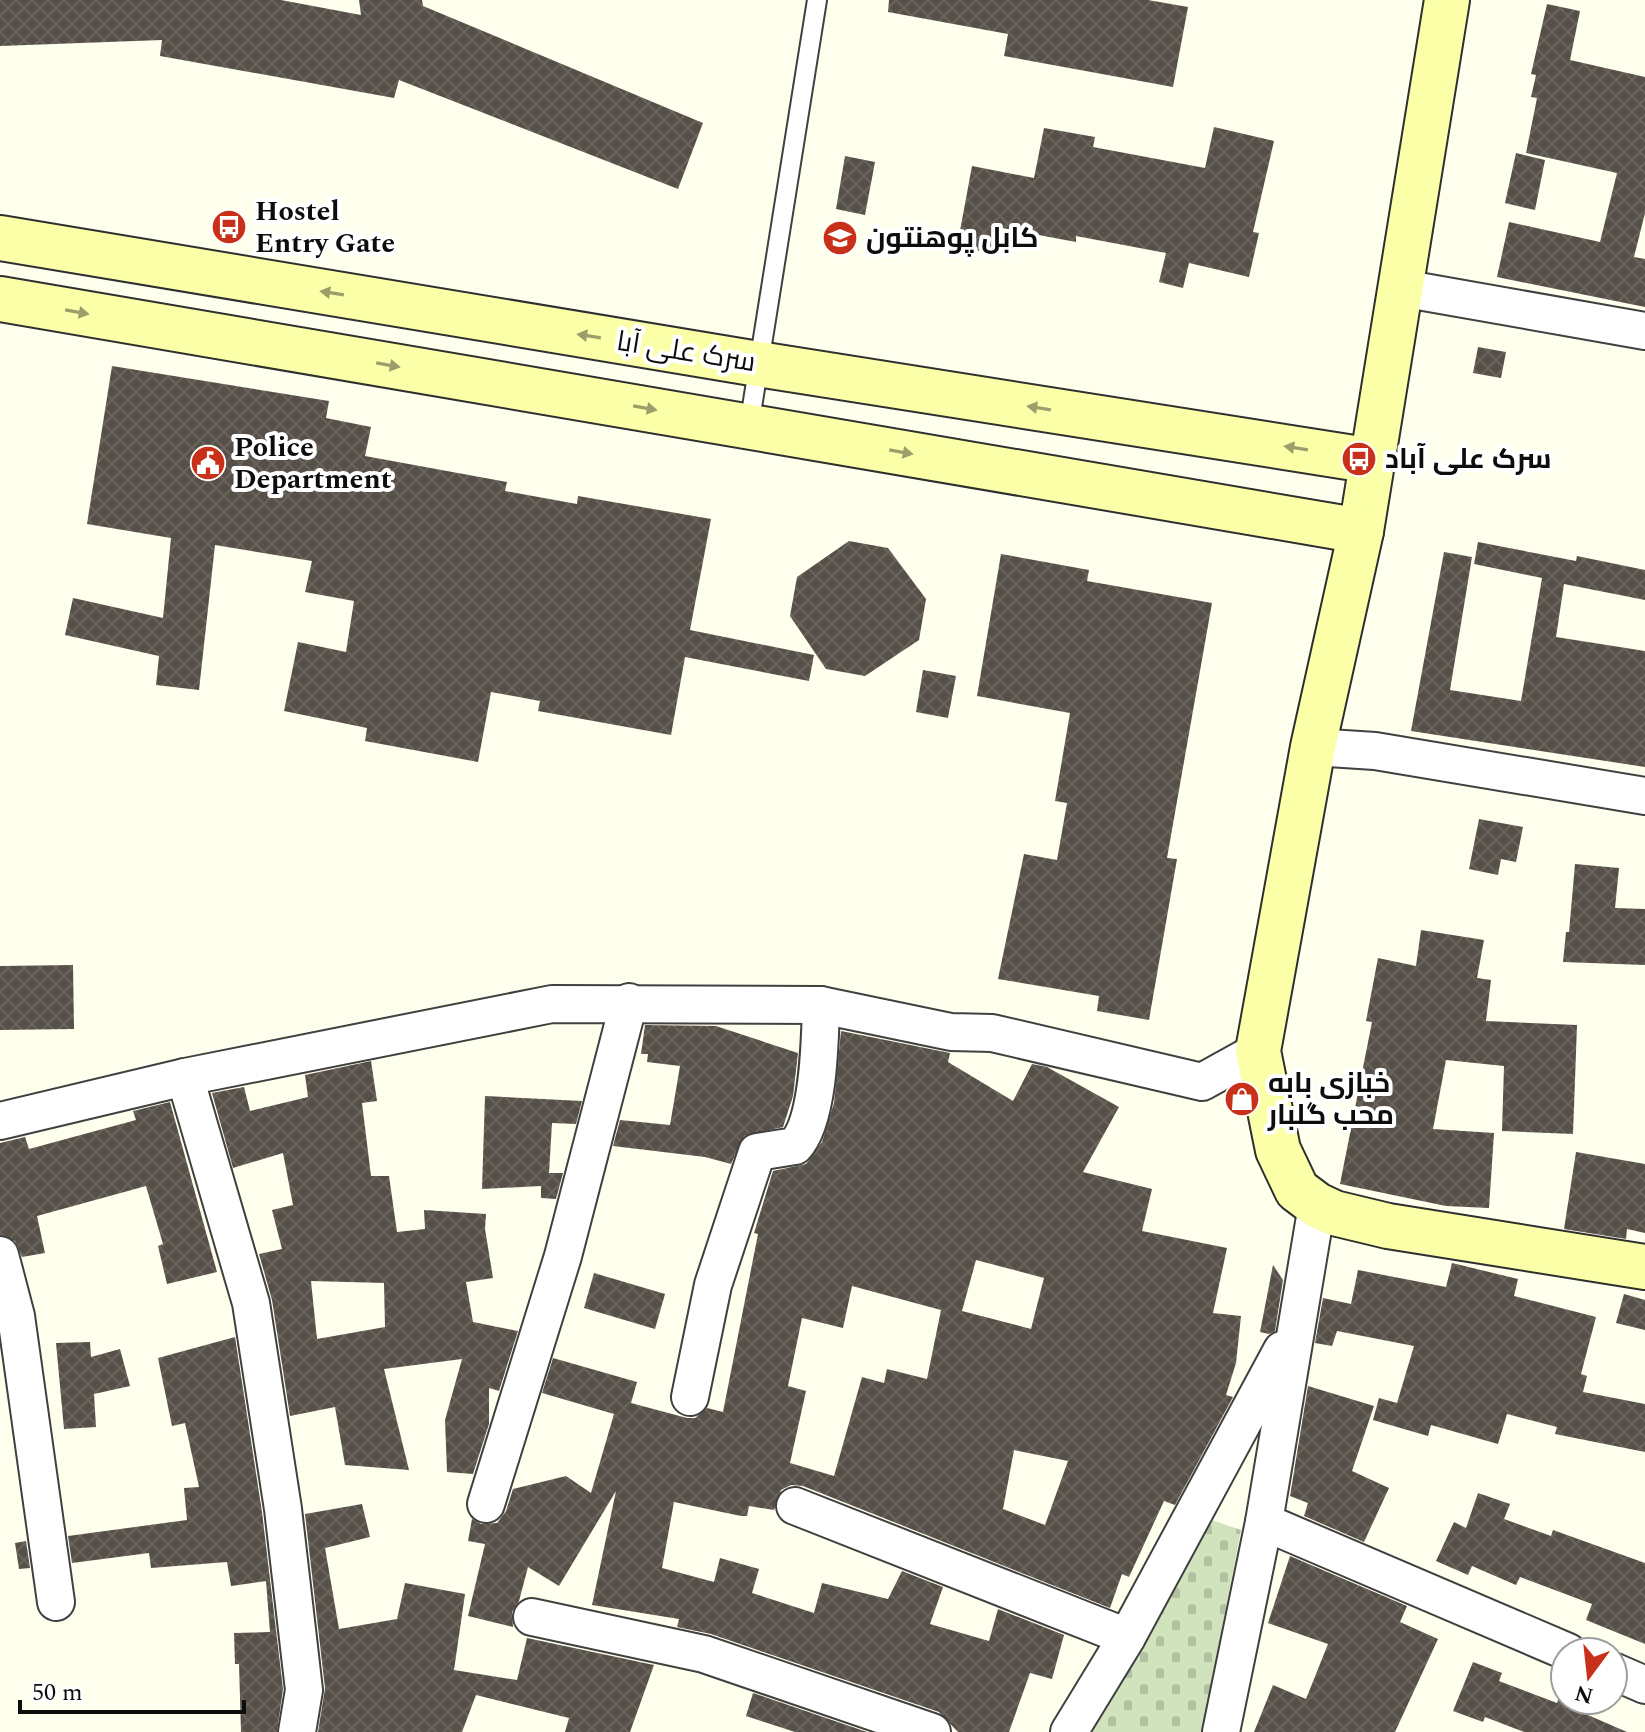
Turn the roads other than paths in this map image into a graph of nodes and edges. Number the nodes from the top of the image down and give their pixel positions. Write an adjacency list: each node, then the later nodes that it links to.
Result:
1 (817, 0): 9 (lane)
2 (1447, 0): 5 (street)
3 (0, 238): 4 (street, سرک علی آبا)
4 (249, 280): 8 (street); 9 (street, سرک علی آبا, one-way to 4)
5 (1401, 288): 7 (street); 11 (street)
6 (0, 299): 8 (street, one-way to 8)
7 (1645, 331)
8 (239, 339): 10 (street, one-way to 10)
9 (758, 364): 10 (lane); 11 (street, سرک علی آبا, one-way to 9)
10 (749, 426): 12 (street, one-way to 12)
11 (1373, 461): 12 (street)
12 (1361, 531): 13 (street)
13 (1313, 747): 14 (street); 17 (street)
14 (1645, 796)
15 (629, 1002): 16 (street); 18 (street); 25 (street)
16 (821, 1005): 17 (street); 24 (street)
17 (1258, 1051): 20 (street)
18 (185, 1077): 19 (street); 32 (street)
19 (0, 1121)
20 (1317, 1205): 22 (street); 23 (street)
21 (0, 1255): 28 (street)
22 (1645, 1267)
23 (1296, 1324): 27 (street); 30 (street)
24 (690, 1397)
25 (486, 1504)
26 (795, 1506): 30 (street)
27 (1264, 1522): 31 (street); 35 (street)
28 (56, 1602)
29 (532, 1617): 33 (street)
30 (1127, 1637): 34 (street)
31 (1549, 1644)
32 (297, 1732)
33 (932, 1732)
34 (1069, 1732)
35 (1221, 1732)

